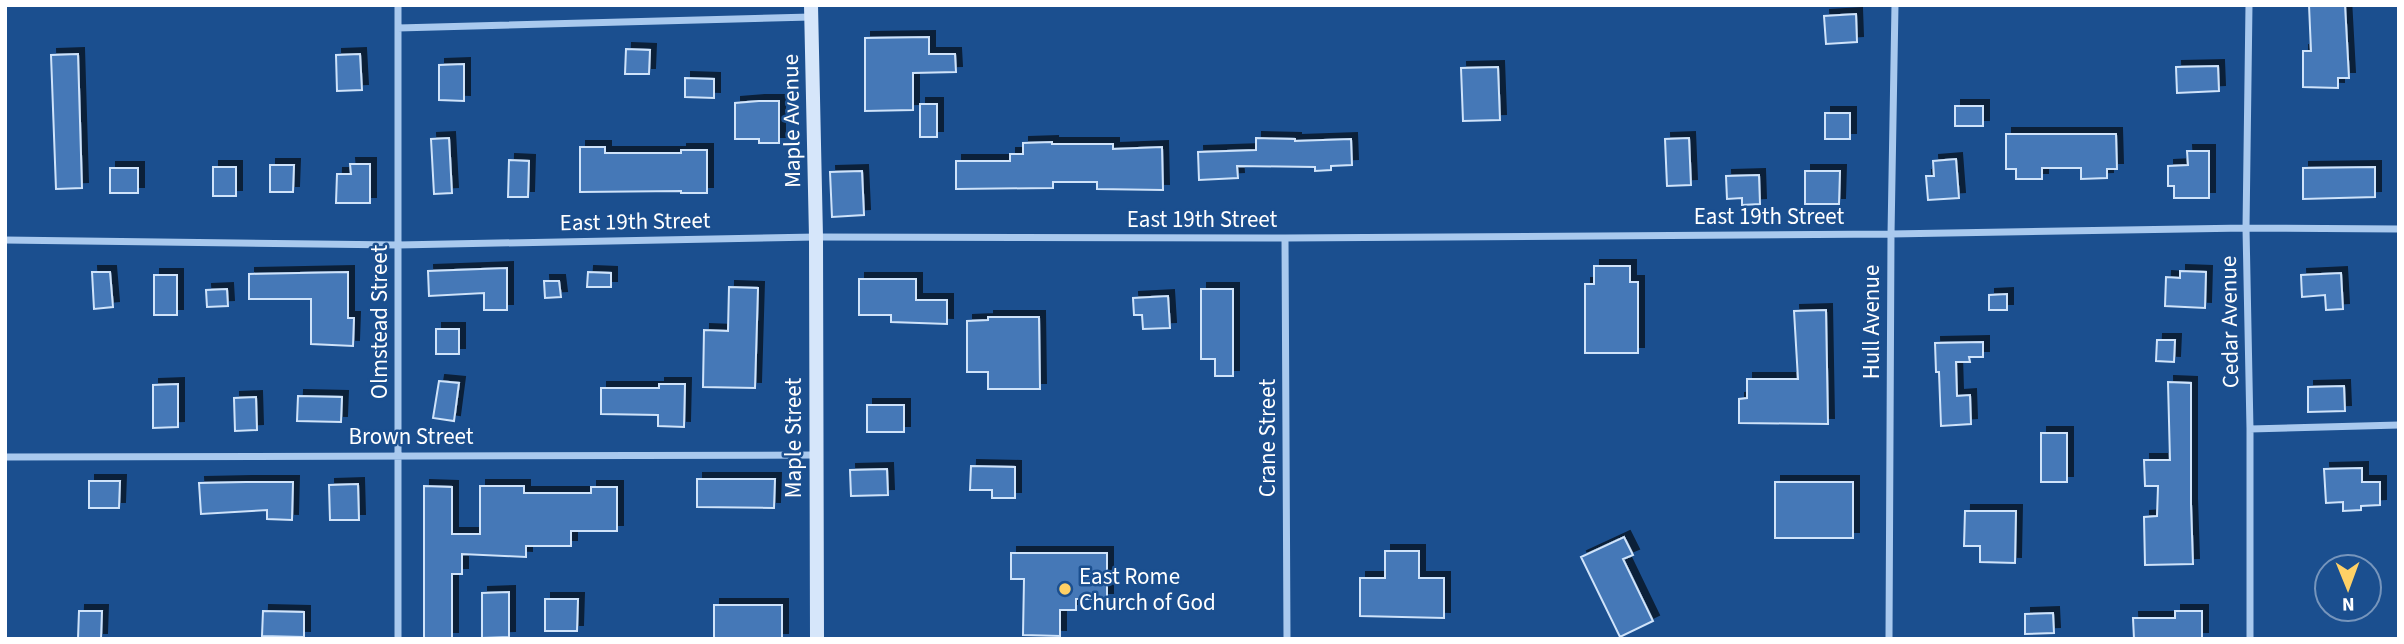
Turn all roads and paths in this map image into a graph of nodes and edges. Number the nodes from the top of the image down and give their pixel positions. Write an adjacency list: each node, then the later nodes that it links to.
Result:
1 (398, 5): 5 (street, Olmstead Street)
2 (1895, 5): 8 (street, Hull Avenue)
3 (2249, 5): 6 (street, Cedar Avenue)
4 (811, 11): 5 (street); 9 (main road, Maple Avenue)
5 (398, 28): 12 (street, Olmstead Street)
6 (2246, 228): 7 (street, East 19th Street); 8 (street, East 19th Street); 14 (street, Cedar Avenue)
7 (2399, 229)
8 (1891, 234): 10 (street, East 19th Street); 21 (street, Hull Avenue)
9 (816, 237): 10 (street, East 19th Street); 12 (street, East 19th Street); 16 (main road, Maple Street)
10 (1285, 238): 20 (street, Crane Street)
11 (5, 240): 12 (street, East 19th Street)
12 (398, 245): 15 (street, Olmstead Street)
13 (2399, 425): 14 (street)
14 (2250, 429): 22 (street, Cedar Avenue)
15 (398, 455): 16 (street, Brown Street); 17 (street, Brown Street); 18 (street, Olmstead Street)
16 (816, 455): 19 (main road, Maple Street)
17 (5, 457)
18 (398, 639)
19 (817, 639)
20 (1287, 639)
21 (1889, 639)
22 (2250, 639)

